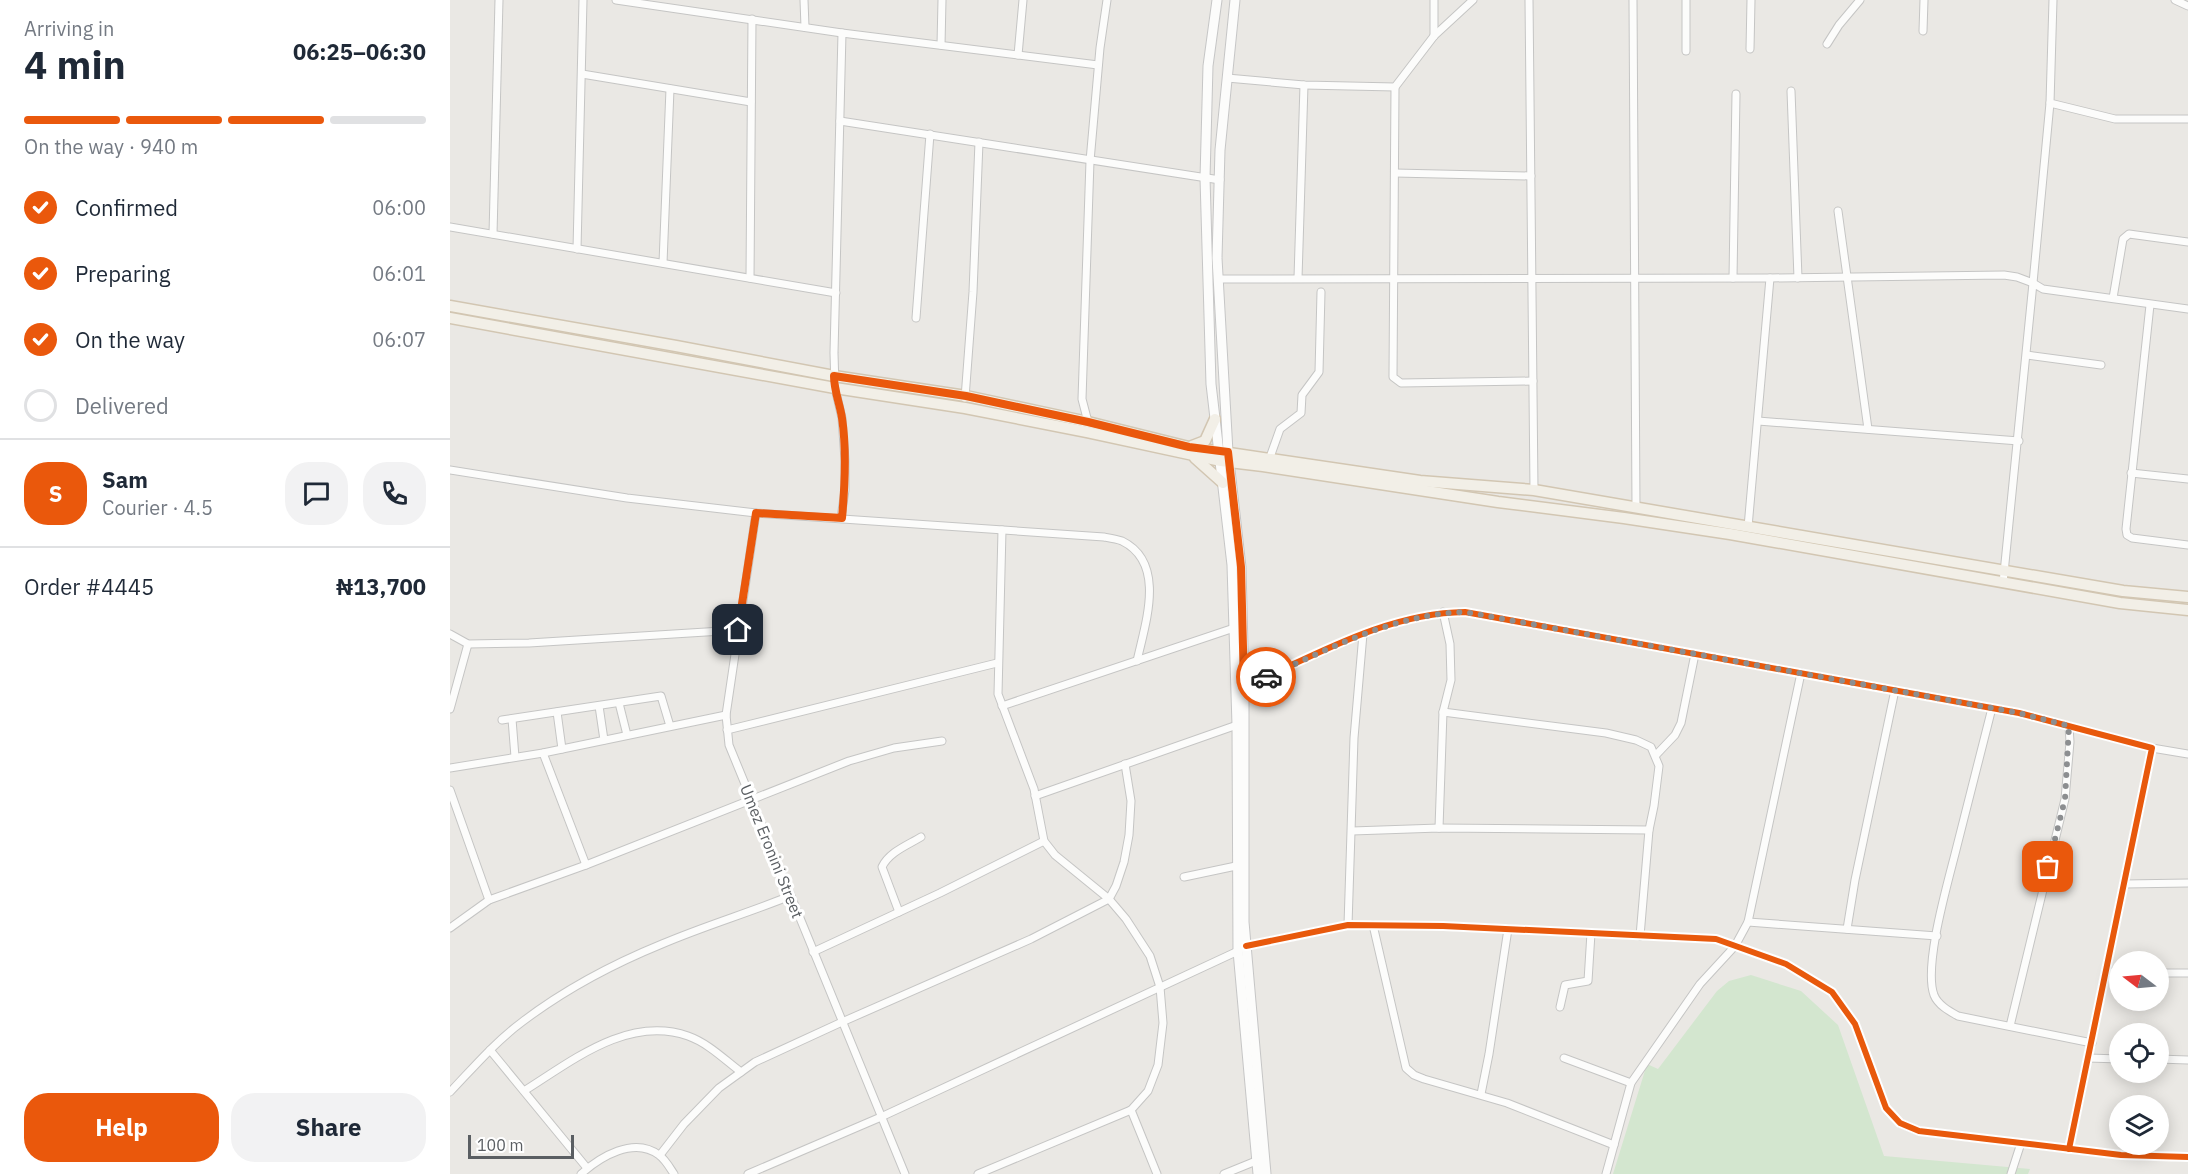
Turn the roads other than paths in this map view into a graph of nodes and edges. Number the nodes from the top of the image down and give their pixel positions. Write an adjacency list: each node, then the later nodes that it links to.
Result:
1 (499, 0): 53 (street)
2 (583, 0): 33 (street)
3 (616, 0): 20 (street)
4 (804, 0): 23 (street)
5 (942, 0): 28 (street)
6 (1023, 0): 31 (street)
7 (1107, 0): 32 (street)
8 (1217, 0): 49 (main road)
9 (1235, 0): 34 (main road)
10 (1434, 0): 26 (street)
11 (1473, 0): 26 (street)
12 (1529, 0): 48 (street)
13 (1633, 0): 62 (street)
14 (1686, 0): 30 (street)
15 (1751, 0): 29 (street)
16 (1860, 0): 27 (street)
17 (1924, 0): 24 (street)
18 (2053, 0): 41 (street)
19 (2175, 0): 21 (street)
20 (663, 3): 22 (street)
21 (2188, 6)
22 (752, 19): 23 (street); 40 (street)
23 (805, 27): 25 (street)
24 (1923, 31)
25 (842, 33): 28 (street); 43 (street)
26 (1434, 36): 36 (street)
27 (1827, 44)
28 (941, 45): 31 (street)
29 (1750, 49)
30 (1686, 51)
31 (1018, 55): 32 (street)
32 (1098, 65): 46 (street)
33 (582, 74): 37 (street); 55 (street)
34 (1227, 78): 35 (street); 50 (main road)
35 (1304, 85): 36 (street); 59 (street)
36 (1395, 87): 47 (street)
37 (670, 89): 40 (street); 56 (street)
38 (1791, 91): 65 (street)
39 (1736, 94): 63 (street)
40 (751, 102): 58 (street)
41 (2050, 103): 42 (street); 67 (street)
42 (2188, 119)
43 (840, 121): 44 (street); 69 (street)
44 (930, 135): 45 (street); 75 (street)
45 (979, 142): 46 (street); 80 (street)
46 (1090, 160): 49 (street); 84 (street)
47 (1395, 173): 48 (street); 60 (street)
48 (1531, 176): 61 (street)
49 (1205, 178): 50 (street); 82 (main road)
50 (1220, 180): 66 (main road)
51 (1838, 210): 57 (street)
52 (450, 227): 53 (street)
53 (493, 234): 55 (street)
54 (2188, 242): 70 (street)
55 (577, 249): 56 (street)
56 (663, 263): 58 (street)
57 (1848, 277): 65 (street); 67 (street); 85 (street)
58 (750, 278): 69 (street)
59 (1298, 278): 60 (street); 66 (street)
60 (1394, 278): 61 (street); 78 (street)
61 (1532, 278): 62 (street); 78 (street)
62 (1634, 278): 63 (street); 95 (street)
63 (1733, 278): 64 (street)
64 (1770, 278): 65 (street); 83 (street)
65 (1798, 278)
66 (1219, 279): 88 (main road)
67 (2033, 283): 70 (street); 76 (street)
68 (1321, 292): 89 (street)
69 (836, 293): 79 (street)
70 (2113, 298): 71 (street)
71 (2150, 304): 73 (street); 91 (street)
72 (450, 306): 79 (main road)
73 (2188, 309)
74 (450, 318): 79 (main road)
75 (916, 318)
76 (2027, 355): 77 (street); 86 (street)
77 (2101, 365)
78 (1533, 381): 94 (street)
79 (834, 382): 80 (main road); 81 (main road); 98 (street)
80 (966, 396): 81 (street); 84 (main road)
81 (964, 408): 87 (main road)
82 (1215, 419): 87 (main road); 88 (main road)
83 (1758, 421): 85 (street); 100 (street)
84 (1088, 422): 87 (main road)
85 (1869, 429): 86 (street)
86 (2019, 441): 103 (street)
87 (1188, 450): 88 (main road); 93 (main road)
88 (1224, 457): 89 (main road); 93 (main road); 99 (main road); 117 (main road)
89 (1269, 460): 94 (main road)
90 (450, 470): 97 (street)
91 (2131, 473): 92 (street); 102 (street)
92 (2188, 479)
93 (1223, 483): 108 (main road)
94 (1534, 490): 95 (main road)
95 (1636, 507): 96 (main road)
96 (1663, 512): 99 (main road); 100 (main road)
97 (756, 513): 98 (street); 109 (street, Umez Eronini Street)
98 (842, 518): 101 (street)
99 (1661, 524): 104 (main road)
100 (1748, 527): 103 (main road)
101 (1002, 530): 114 (street); 115 (street)
102 (2188, 545)
103 (2004, 571): 104 (street); 105 (main road)
104 (2003, 583): 106 (main road)
105 (2188, 597)
106 (2188, 610)
107 (1443, 612): 111 (street); 113 (street); 125 (street)
108 (1234, 628): 114 (street); 129 (main road)
109 (738, 630): 112 (street); 126 (street, Umez Eronini Street)
110 (450, 634): 112 (street)
111 (1363, 634): 117 (street); 149 (street)
112 (468, 644): 123 (street)
113 (1695, 654): 116 (street); 140 (street)
114 (1137, 661): 121 (street)
115 (997, 663): 121 (street); 132 (street)
116 (1801, 673): 118 (street); 161 (street)
117 (1244, 687): 171 (main road)
118 (1895, 690): 122 (street); 166 (street)
119 (619, 703): 120 (street); 130 (street); 133 (street)
120 (599, 706): 124 (street); 134 (street)
121 (1002, 706): 145 (street)
122 (1992, 708): 131 (street); 169 (street)
123 (450, 709)
124 (557, 712): 127 (street); 137 (street)
125 (1443, 712): 140 (street); 147 (street)
126 (726, 715): 130 (street); 132 (street, Umez Eronini Street)
127 (512, 719): 128 (street); 141 (street)
128 (502, 720)
129 (1237, 724): 142 (street); 153 (main road)
130 (670, 726): 133 (street)
131 (2069, 726): 136 (street); 179 (street)
132 (727, 730): 146 (street, Umez Eronini Street)
133 (627, 735): 134 (street)
134 (604, 740): 137 (street)
135 (942, 741): 146 (street)
136 (2152, 748): 139 (street); 156 (street)
137 (562, 749): 138 (street)
138 (543, 753): 141 (street); 152 (street)
139 (2188, 753)
140 (1656, 755): 148 (street)
141 (515, 757): 143 (street)
142 (1125, 764): 145 (street); 158 (street)
143 (450, 768)
144 (450, 790): 159 (street)
145 (1035, 796): 151 (street)
146 (752, 801): 152 (street); 157 (street, Umez Eronini Street)
147 (1438, 828): 148 (street); 149 (street)
148 (1649, 830): 168 (street)
149 (1352, 831): 162 (street)
150 (921, 837): 160 (street)
151 (1044, 841): 158 (street); 160 (street)
152 (586, 865): 159 (street)
153 (1236, 866): 154 (street); 171 (main road)
154 (1184, 877)
155 (2188, 883): 156 (street)
156 (2125, 884): 173 (street)
157 (790, 896): 172 (street, Umez Eronini Street); 181 (street)
158 (1109, 899): 176 (street); 178 (street)
159 (489, 900): 164 (street)
160 (899, 912): 172 (street)
161 (1748, 922): 166 (street); 170 (street)
162 (1348, 925): 163 (street); 171 (street)
163 (1372, 926): 165 (street); 191 (street)
164 (450, 928)
165 (1508, 929): 167 (street); 191 (street)
166 (1847, 929): 169 (street)
167 (1592, 933): 168 (street); 177 (street)
168 (1640, 936): 170 (street)
169 (1937, 936): 179 (street)
170 (1735, 946): 188 (street); 194 (street)
171 (1242, 949): 176 (street); 199 (main road); 209 (main road)
172 (813, 952): 178 (street, Umez Eronini Street)
173 (2106, 972): 180 (street)
174 (2169, 973): 175 (street)
175 (2188, 973)
176 (1160, 987): 192 (street); 193 (street)
177 (1560, 1007)
178 (842, 1022): 187 (street); 193 (street, Umez Eronini Street)
179 (2010, 1026): 180 (street)
180 (2092, 1042): 183 (street)
181 (490, 1050): 189 (street); 190 (street)
182 (1563, 1058): 188 (street)
183 (2088, 1058): 184 (street); 196 (street)
184 (2109, 1059)
185 (2169, 1059): 186 (street)
186 (2188, 1059)
187 (741, 1072): 189 (street); 197 (street)
188 (1632, 1083): 195 (street)
189 (524, 1091): 200 (street)
190 (450, 1092)
191 (1480, 1094): 195 (street)
192 (1131, 1110): 205 (street); 206 (street)
193 (881, 1117): 203 (street); 204 (street, Umez Eronini Street)
194 (2021, 1143): 196 (street); 211 (street)
195 (1614, 1145): 210 (street)
196 (2069, 1149): 198 (street)
197 (660, 1155): 200 (street); 202 (street)
198 (2188, 1157)
199 (1256, 1161): 207 (street); 208 (main road)
200 (587, 1168): 201 (street)
201 (581, 1174)
202 (674, 1174)
203 (748, 1174)
204 (905, 1174)
205 (978, 1174)
206 (1157, 1174)
207 (1224, 1174)
208 (1258, 1174)
209 (1266, 1174)
210 (1606, 1174)
211 (2011, 1174)

